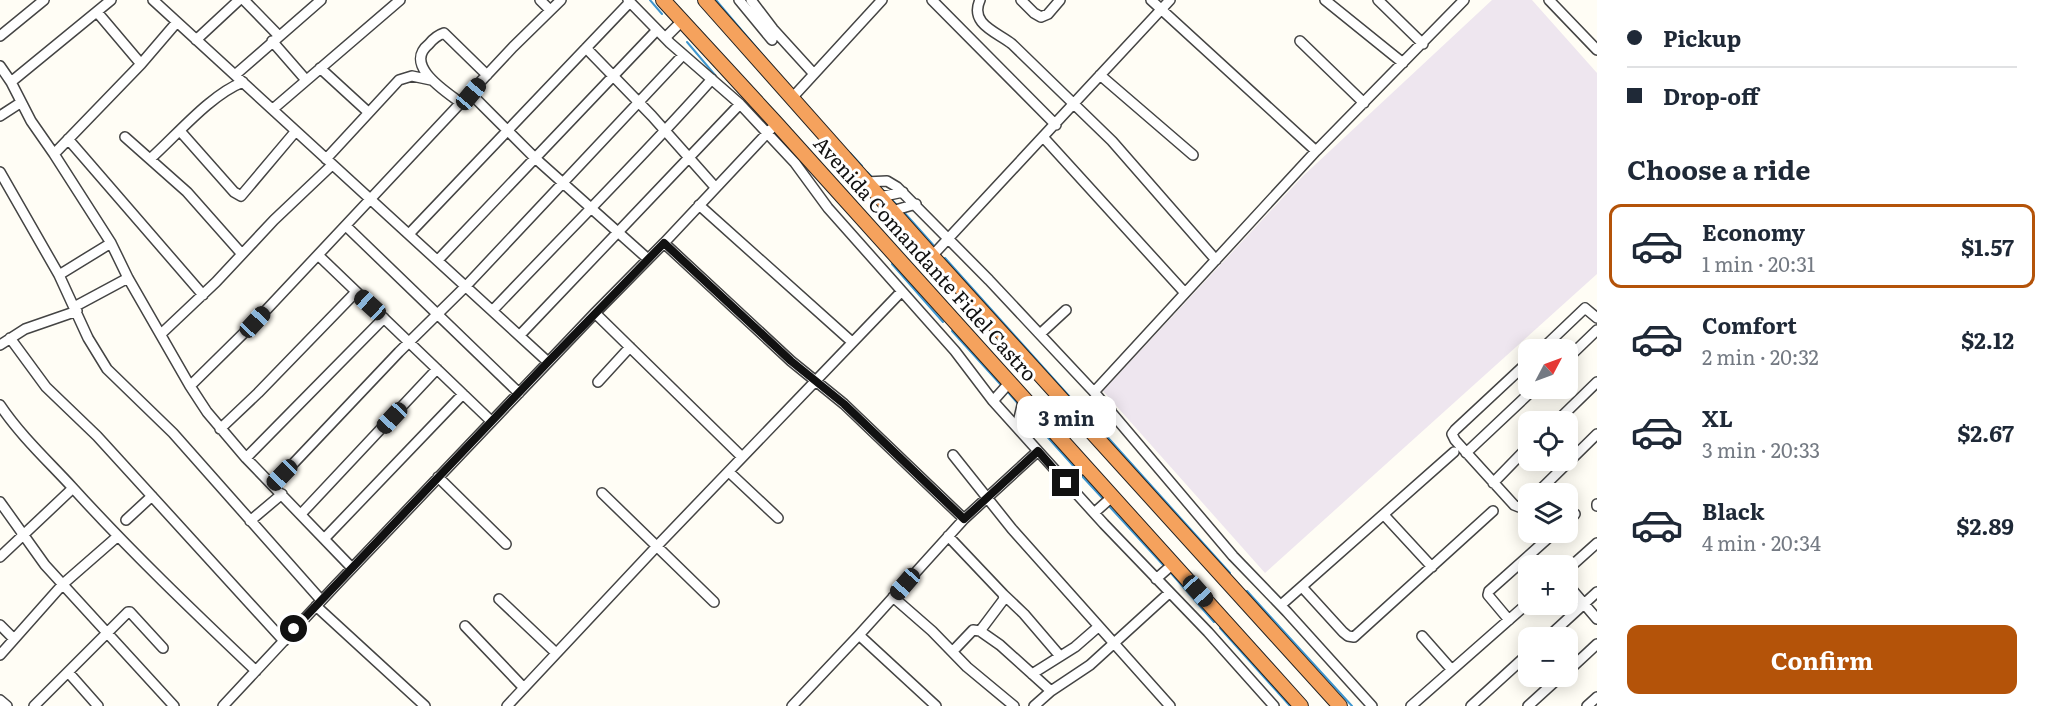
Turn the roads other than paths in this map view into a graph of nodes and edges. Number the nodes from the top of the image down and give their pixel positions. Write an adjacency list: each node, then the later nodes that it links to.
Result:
1 (44, 0): 28 (street)
2 (111, 0): 33 (street)
3 (153, 0): 35 (street)
4 (221, 0): 29 (street)
5 (239, 0): 29 (street)
6 (244, 0): 39 (street)
7 (321, 0): 39 (street)
8 (540, 0): 32 (street)
9 (561, 0): 32 (street)
10 (663, 0): 34 (highway, Avenida Comandante Fidel Castro)
11 (705, 0): 63 (highway, Avenida Comandante Fidel Castro)
12 (739, 0): 42 (street)
13 (751, 0): 53 (street)
14 (882, 0): 53 (street)
15 (932, 0): 46 (street)
16 (980, 0): 37 (street)
17 (1021, 0): 18 (street)
18 (1060, 0)
19 (1151, 0): 30 (street)
20 (1170, 0): 30 (street)
21 (1325, 0): 49 (street)
22 (1464, 0): 44 (street)
23 (1549, 0): 31 (street)
24 (1566, 0): 31 (street)
25 (396, 1): 52 (street)
26 (629, 1): 36 (street); 45 (street)
27 (1380, 1): 44 (street)
28 (33, 3): 38 (street)
29 (229, 8): 41 (street)
30 (1161, 9): 55 (street); 82 (street)
31 (1557, 9): 47 (street)
32 (550, 10): 54 (street)
33 (97, 12): 50 (street); 61 (street)
34 (682, 21): 40 (street); 74 (highway, Avenida Comandante Fidel Castro)
35 (177, 22): 41 (street); 50 (street)
36 (657, 30): 40 (street); 56 (street)
37 (995, 35): 46 (street); 69 (street)
38 (0, 36)
39 (275, 38): 57 (street); 59 (street)
40 (664, 38): 48 (street)
41 (196, 40): 57 (street)
42 (772, 40)
43 (1300, 41): 67 (street)
44 (1423, 44): 49 (street)
45 (586, 48): 56 (street); 77 (street)
46 (982, 49): 73 (street)
47 (1597, 50)
48 (683, 55): 58 (street); 66 (street)
49 (1403, 63): 67 (street)
50 (141, 64): 81 (street)
51 (0, 66): 61 (street)
52 (320, 68): 59 (street); 71 (street)
53 (814, 74): 63 (street)
54 (487, 75): 60 (street); 62 (street)
55 (1100, 75): 69 (street); 84 (street)
56 (613, 77): 66 (street); 85 (street)
57 (239, 78): 70 (street); 75 (street)
58 (712, 79): 68 (street); 78 (street)
59 (306, 80): 70 (street)
60 (431, 80): 65 (street); 71 (street)
61 (11, 82): 64 (street)
62 (471, 94): 65 (street); 77 (street)
63 (792, 98): 91 (highway, Avenida Comandante Fidel Castro)
64 (20, 103): 72 (street); 83 (street)
65 (461, 103): 95 (street)
66 (638, 103): 78 (street); 90 (street)
67 (1364, 103): 82 (street)
68 (740, 104): 74 (street); 86 (street)
69 (1075, 104): 73 (street); 117 (street)
70 (273, 110): 76 (street)
71 (368, 112): 88 (street)
72 (0, 116)
73 (1056, 124): 80 (street)
74 (772, 128): 92 (street); 96 (highway, Avenida Comandante Fidel Castro); 103 (street)
75 (180, 132): 76 (street); 87 (street)
76 (296, 132): 88 (street)
77 (508, 132): 85 (street); 105 (street)
78 (666, 132): 86 (street); 99 (street)
79 (125, 137): 87 (street)
80 (1044, 138): 107 (street); 123 (street)
81 (68, 139): 83 (street); 124 (street)
82 (1316, 151): 117 (street)
83 (54, 154): 108 (street)
84 (1193, 155)
85 (535, 158): 90 (street); 116 (street)
86 (688, 158): 92 (street); 104 (street)
87 (150, 159): 111 (street)
88 (329, 162): 95 (street); 111 (street)
89 (0, 172): 118 (street)
90 (563, 182): 99 (street); 120 (street)
91 (866, 182): 93 (street); 94 (highway, Avenida Comandante Fidel Castro)
92 (715, 187): 98 (street)
93 (903, 192): 94 (street); 97 (street)
94 (880, 197): 100 (highway, Avenida Comandante Fidel Castro)
95 (371, 200): 102 (street); 105 (street)
96 (846, 201): 101 (highway, Avenida Comandante Fidel Castro); 103 (street)
97 (916, 204): 100 (street); 107 (street)
98 (699, 205): 109 (street); 141 (street)
99 (590, 207): 104 (street); 126 (street)
100 (892, 211): 113 (highway, Avenida Comandante Fidel Castro)
101 (868, 225): 106 (street); 110 (highway, Avenida Comandante Fidel Castro)
102 (346, 226): 112 (street); 128 (street)
103 (846, 229): 106 (street)
104 (619, 232): 115 (street); 136 (street)
105 (410, 234): 116 (street)
106 (854, 238): 114 (street)
107 (949, 239): 113 (street); 135 (street)
108 (111, 243): 118 (street); 119 (street)
109 (664, 243): 115 (street); 148 (street)
110 (886, 246): 114 (street); 132 (highway, Avenida Comandante Fidel Castro)
111 (241, 253): 124 (street)
112 (318, 255): 121 (street); 152 (street)
113 (932, 256): 165 (highway, Avenida Comandante Fidel Castro)
114 (872, 258): 122 (street)
115 (648, 259): 129 (street)
116 (438, 260): 120 (street)
117 (1216, 260): 123 (street)
118 (59, 275): 125 (street)
119 (128, 278): 125 (street); 134 (street)
120 (466, 286): 126 (street); 128 (street)
121 (356, 292): 130 (street); 164 (street)
122 (901, 292): 137 (street); 141 (street)
123 (1185, 292): 153 (street)
124 (203, 295): 134 (street)
125 (76, 309): 138 (street); 196 (street)
126 (493, 310): 136 (street)
127 (1066, 310): 135 (street)
128 (438, 313): 140 (street); 154 (street)
129 (595, 313): 143 (street); 145 (street)
130 (384, 318): 140 (street); 173 (street)
131 (1597, 318): 139 (street)
132 (954, 321): 137 (street); 150 (highway, Avenida Comandante Fidel Castro)
133 (1597, 330): 144 (street)
134 (161, 334): 152 (street)
135 (1040, 334): 153 (street)
136 (520, 335): 145 (street)
137 (940, 335): 158 (street)
138 (10, 338): 142 (street); 184 (street)
139 (1553, 339)
140 (408, 342): 146 (street); 180 (street)
141 (852, 342): 148 (street)
142 (0, 345)
143 (630, 347): 149 (street); 171 (street)
144 (1578, 348)
145 (548, 362): 154 (street)
146 (437, 369): 155 (street); 191 (street)
147 (1518, 371): 169 (street)
148 (815, 381): 171 (street); 194 (street)
149 (598, 382)
150 (1010, 382): 156 (highway, Avenida Comandante Fidel Castro); 158 (street)
151 (1597, 382): 161 (street)
152 (190, 386): 164 (street)
153 (1094, 392): 160 (street)
154 (519, 393): 162 (street)
155 (463, 394): 162 (street); 200 (street)
156 (1024, 398): 163 (street); 174 (highway, Avenida Comandante Fidel Castro)
157 (1523, 399): 169 (street)
158 (993, 401): 163 (street)
159 (0, 405): 181 (street)
160 (1111, 411): 165 (street); 222 (street)
161 (1567, 411)
162 (491, 421): 176 (street)
163 (1017, 428): 167 (street)
164 (220, 429): 173 (street)
165 (1090, 430): 270 (highway, Avenida Comandante Fidel Castro)
166 (1597, 435): 179 (street)
167 (1038, 451): 177 (street); 186 (street)
168 (1454, 452): 192 (street)
169 (1466, 453): 178 (street)
170 (953, 455): 186 (street)
171 (742, 457): 175 (street)
172 (1518, 457): 178 (street)
173 (246, 458): 180 (street)
174 (1085, 466): 177 (street); 185 (highway, Avenida Comandante Fidel Castro)
175 (729, 472): 193 (street); 204 (street)
176 (438, 477): 203 (street); 209 (street)
177 (1066, 483): 190 (street)
178 (1493, 483): 188 (street)
179 (1547, 483)
180 (273, 485): 183 (street)
181 (73, 488): 197 (street); 198 (street)
182 (602, 493): 204 (street)
183 (282, 494): 191 (street); 196 (street)
184 (152, 496): 195 (street); 237 (street)
185 (1113, 496): 190 (street); 207 (highway, Avenida Comandante Fidel Castro)
186 (987, 498): 194 (street); 229 (street)
187 (0, 502): 197 (street)
188 (1518, 507)
189 (1493, 511): 208 (street)
190 (1094, 513): 210 (street)
191 (301, 514): 200 (street)
192 (1384, 515): 208 (street); 212 (street)
193 (778, 518)
194 (964, 519): 199 (street)
195 (126, 520)
196 (250, 521): 220 (street)
197 (22, 534): 205 (street); 211 (street)
198 (118, 536): 211 (street); 248 (street)
199 (948, 536): 215 (street); 216 (street)
200 (324, 539): 209 (street)
201 (1543, 543): 226 (street)
202 (1597, 543): 206 (street)
203 (506, 544)
204 (657, 546): 219 (street); 242 (street)
205 (0, 557)
206 (1578, 560)
207 (1173, 564): 210 (street); 224 (highway, Avenida Comandante Fidel Castro)
208 (1432, 567): 212 (street)
209 (352, 568): 220 (street)
210 (1156, 579): 214 (street)
211 (63, 584): 231 (street); 236 (street)
212 (1302, 587): 222 (street)
213 (1597, 592): 221 (street)
214 (1169, 593): 233 (street); 238 (street)
215 (1004, 594): 232 (street); 244 (street)
216 (893, 597): 234 (street); 241 (street)
217 (1578, 597): 221 (street)
218 (499, 599): 242 (street)
219 (714, 602)
220 (319, 603): 237 (street); 261 (street)
221 (1584, 604): 225 (street); 230 (street)
222 (1281, 605): 271 (street)
223 (1518, 612): 226 (street)
224 (1223, 619): 233 (street); 269 (highway, Avenida Comandante Fidel Castro)
225 (1597, 619)
226 (1509, 620): 247 (street)
227 (0, 625): 236 (street)
228 (465, 626): 252 (street)
229 (1098, 627): 238 (street); 244 (street)
230 (1559, 627)
231 (107, 631): 240 (street); 249 (street); 259 (street)
232 (980, 631): 241 (street); 250 (street)
233 (1208, 632): 268 (street)
234 (859, 636): 263 (street); 264 (street)
235 (1422, 636): 247 (street)
236 (14, 639): 243 (street)
237 (284, 641): 248 (street)
238 (1113, 643): 253 (street); 267 (street)
239 (1597, 644): 245 (street)
240 (164, 648)
241 (953, 651): 265 (street)
242 (556, 653): 252 (street)
243 (0, 655)
244 (1060, 656): 250 (street)
245 (1578, 662)
246 (1518, 663): 273 (street)
247 (1452, 670): 272 (street)
248 (256, 671): 260 (street)
249 (68, 672): 257 (street); 258 (street)
250 (1032, 675): 253 (street)
251 (1549, 687): 274 (street)
252 (524, 688): 262 (street)
253 (1051, 691): 266 (street)
254 (1597, 697): 275 (street)
255 (0, 700): 256 (street)
256 (7, 706)
257 (34, 706)
258 (98, 706)
259 (174, 706)
260 (223, 706)
261 (425, 706)
262 (507, 706)
263 (792, 706)
264 (936, 706)
265 (1014, 706)
266 (1034, 706)
267 (1170, 706)
268 (1274, 706)
269 (1301, 706)
270 (1340, 706)
271 (1372, 706)
272 (1411, 706)
273 (1471, 706)
274 (1528, 706)
275 (1587, 706)

